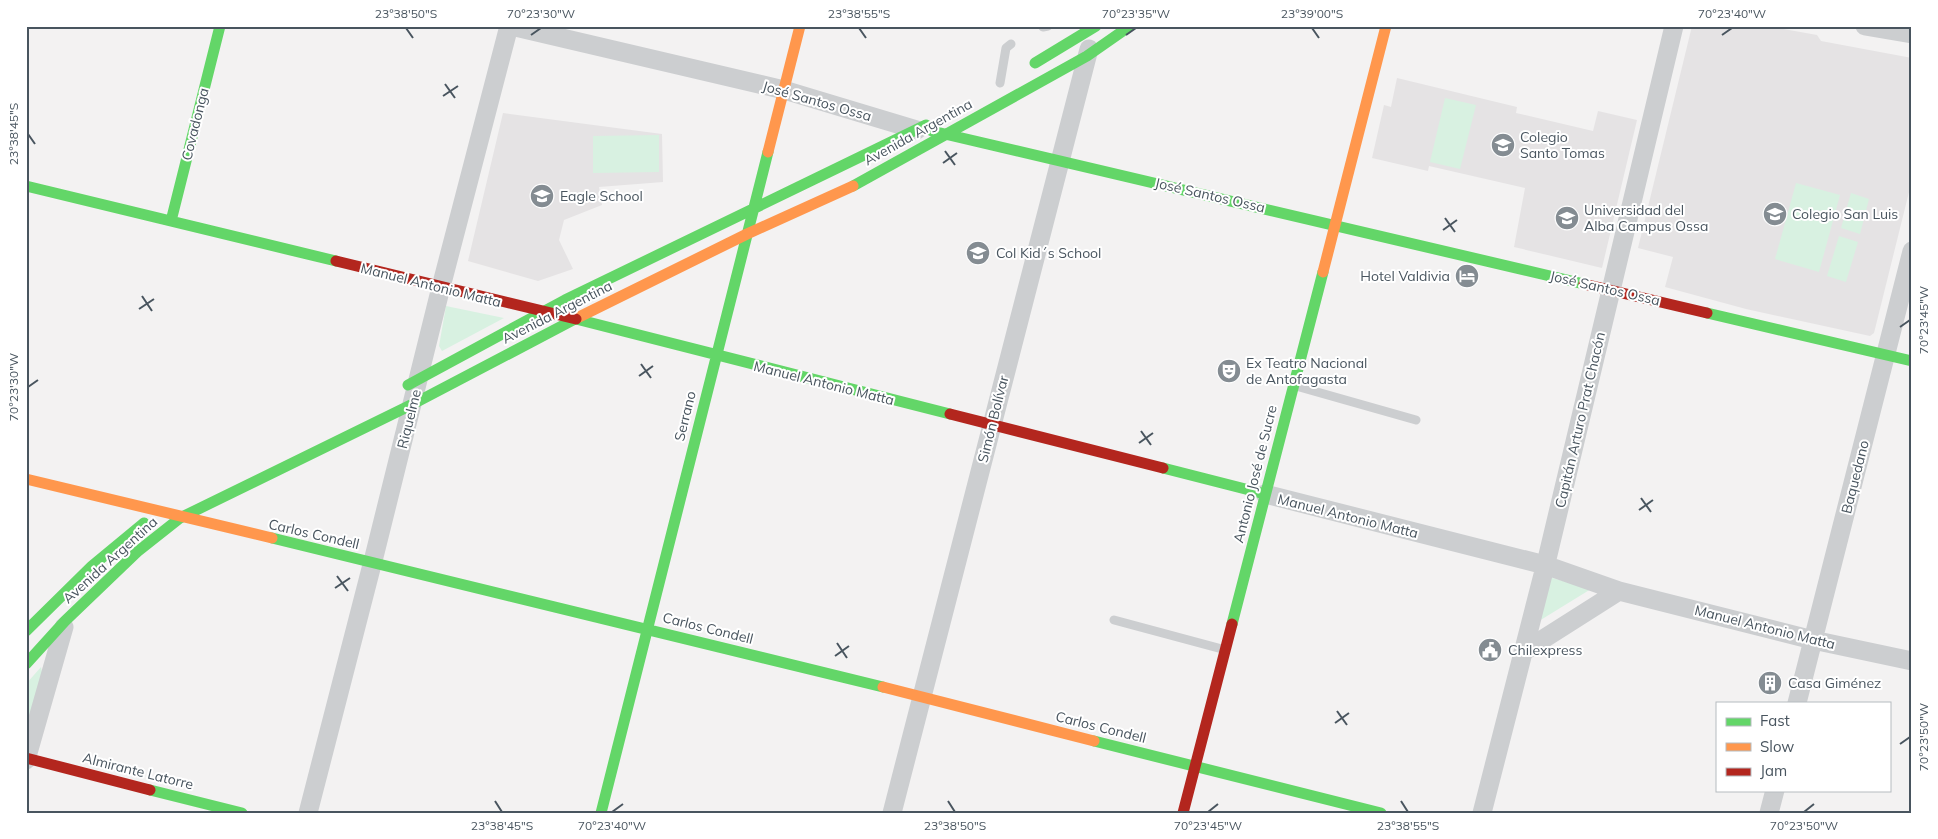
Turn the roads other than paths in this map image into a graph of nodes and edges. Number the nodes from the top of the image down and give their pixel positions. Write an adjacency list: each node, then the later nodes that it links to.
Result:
1 (220, 26): 20 (street, Covadonga)
2 (510, 26): 13 (street, José Santos Ossa); 24 (street, Riquelme)
3 (800, 26): 13 (street, Serrano)
4 (1095, 26): 11 (street, Simón Bolívar); 12 (street)
5 (1130, 26): 11 (street, Avenida Argentina)
6 (1386, 26): 21 (street, Antonio José de Sucre)
7 (1674, 26): 25 (street, Capitán Arturo Prat Chacón)
8 (1864, 26): 9 (street)
9 (1912, 34)
10 (1011, 44): 12 (lane)
11 (1087, 56): 16 (street, Avenida Argentina); 17 (street, Simón Bolívar)
12 (996, 85)
13 (784, 90): 15 (street, José Santos Ossa); 19 (street, Serrano)
14 (933, 120): 15 (street, Avenida Argentina)
15 (917, 130): 16 (street, José Santos Ossa); 19 (street, Avenida Argentina)
16 (946, 133): 17 (street, José Santos Ossa); 22 (street, Avenida Argentina)
17 (1060, 160): 21 (street, José Santos Ossa); 36 (street, Simón Bolívar)
18 (26, 186): 20 (street, Manuel Antonio Matta)
19 (753, 210): 22 (street, Serrano); 26 (street, Avenida Argentina)
20 (170, 221): 24 (street, Manuel Antonio Matta)
21 (1334, 225): 25 (street, José Santos Ossa); 32 (street, Antonio José de Sucre)
22 (747, 234): 27 (street, Avenida Argentina); 28 (street, Serrano)
23 (1912, 251): 29 (street, Baquedano)
24 (441, 287): 26 (street, Manuel Antonio Matta); 31 (street, Riquelme)
25 (1611, 290): 29 (street, José Santos Ossa); 43 (street, Capitán Arturo Prat Chacón)
26 (542, 311): 27 (street, Manuel Antonio Matta); 31 (street, Avenida Argentina)
27 (574, 319): 28 (street, Manuel Antonio Matta); 34 (street, Avenida Argentina)
28 (716, 355): 36 (street, Manuel Antonio Matta); 47 (street, Serrano)
29 (1886, 355): 30 (street, José Santos Ossa); 49 (street, Baquedano)
30 (1912, 361)
31 (418, 380): 33 (street, Avenida Argentina); 34 (street, Riquelme)
32 (1293, 385): 35 (lane); 38 (street, Antonio José de Sucre)
33 (401, 388)
34 (413, 404): 41 (street, Avenida Argentina); 42 (street, Riquelme)
35 (1416, 420)
36 (991, 425): 38 (street, Manuel Antonio Matta); 54 (street, Simón Bolívar)
37 (26, 479): 40 (street, Carlos Condell)
38 (1265, 494): 43 (street, Manuel Antonio Matta); 50 (street, Antonio José de Sucre)
39 (174, 504): 40 (street, Avenida Argentina)
40 (159, 513): 41 (street, Carlos Condell); 48 (street, Avenida Argentina)
41 (180, 518): 42 (street, Carlos Condell); 46 (street, Avenida Argentina)
42 (372, 564): 47 (street, Carlos Condell); 60 (street, Riquelme)
43 (1545, 566): 44 (street, Manuel Antonio Matta); 51 (street, Capitán Arturo Prat Chacón)
44 (1619, 591): 49 (street, Manuel Antonio Matta); 51 (street)
45 (1114, 620): 50 (lane)
46 (65, 621): 53 (street, Avenida Argentina); 56 (street)
47 (647, 629): 54 (street, Carlos Condell); 61 (street, Serrano)
48 (26, 631)
49 (1813, 640): 52 (street, Manuel Antonio Matta); 55 (street, Baquedano)
50 (1225, 650): 57 (street, Antonio José de Sucre)
51 (1523, 652): 65 (street, Capitán Arturo Prat Chacón)
52 (1912, 660)
53 (26, 664)
54 (922, 698): 57 (street, Carlos Condell); 62 (street, Simón Bolívar)
55 (1797, 702)
56 (26, 759): 59 (street, Almirante Latorre)
57 (1195, 766): 63 (street, Antonio José de Sucre); 64 (street, Carlos Condell)
58 (1774, 792): 66 (street)
59 (242, 813)
60 (308, 813)
61 (602, 813)
62 (892, 813)
63 (1183, 813)
64 (1380, 813)
65 (1482, 813)
66 (1769, 813)

